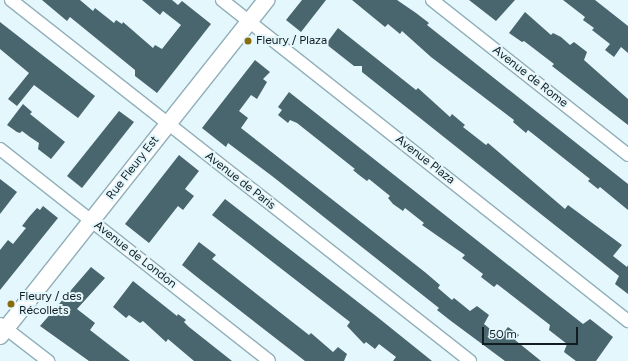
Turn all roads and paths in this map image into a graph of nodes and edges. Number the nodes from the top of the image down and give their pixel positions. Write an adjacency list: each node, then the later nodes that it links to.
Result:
1 (11, 0): 6 (street, Avenue de Paris)
2 (222, 0): 5 (street, Avenue Plaza)
3 (266, 0): 5 (street, Rue Fleury Est)
4 (432, 0): 8 (street, Avenue de Rome)
5 (249, 21): 6 (street, Rue Fleury Est); 10 (street, Avenue Plaza)
6 (168, 124): 9 (street, Rue Fleury Est); 14 (street, Avenue de Paris)
7 (0, 149): 9 (street, Avenue de London)
8 (628, 154)
9 (91, 221): 11 (street, Rue Fleury Est); 13 (street, Avenue de London)
10 (628, 321)
11 (2, 329): 12 (street)
12 (48, 361)
13 (269, 361)
14 (470, 361)

